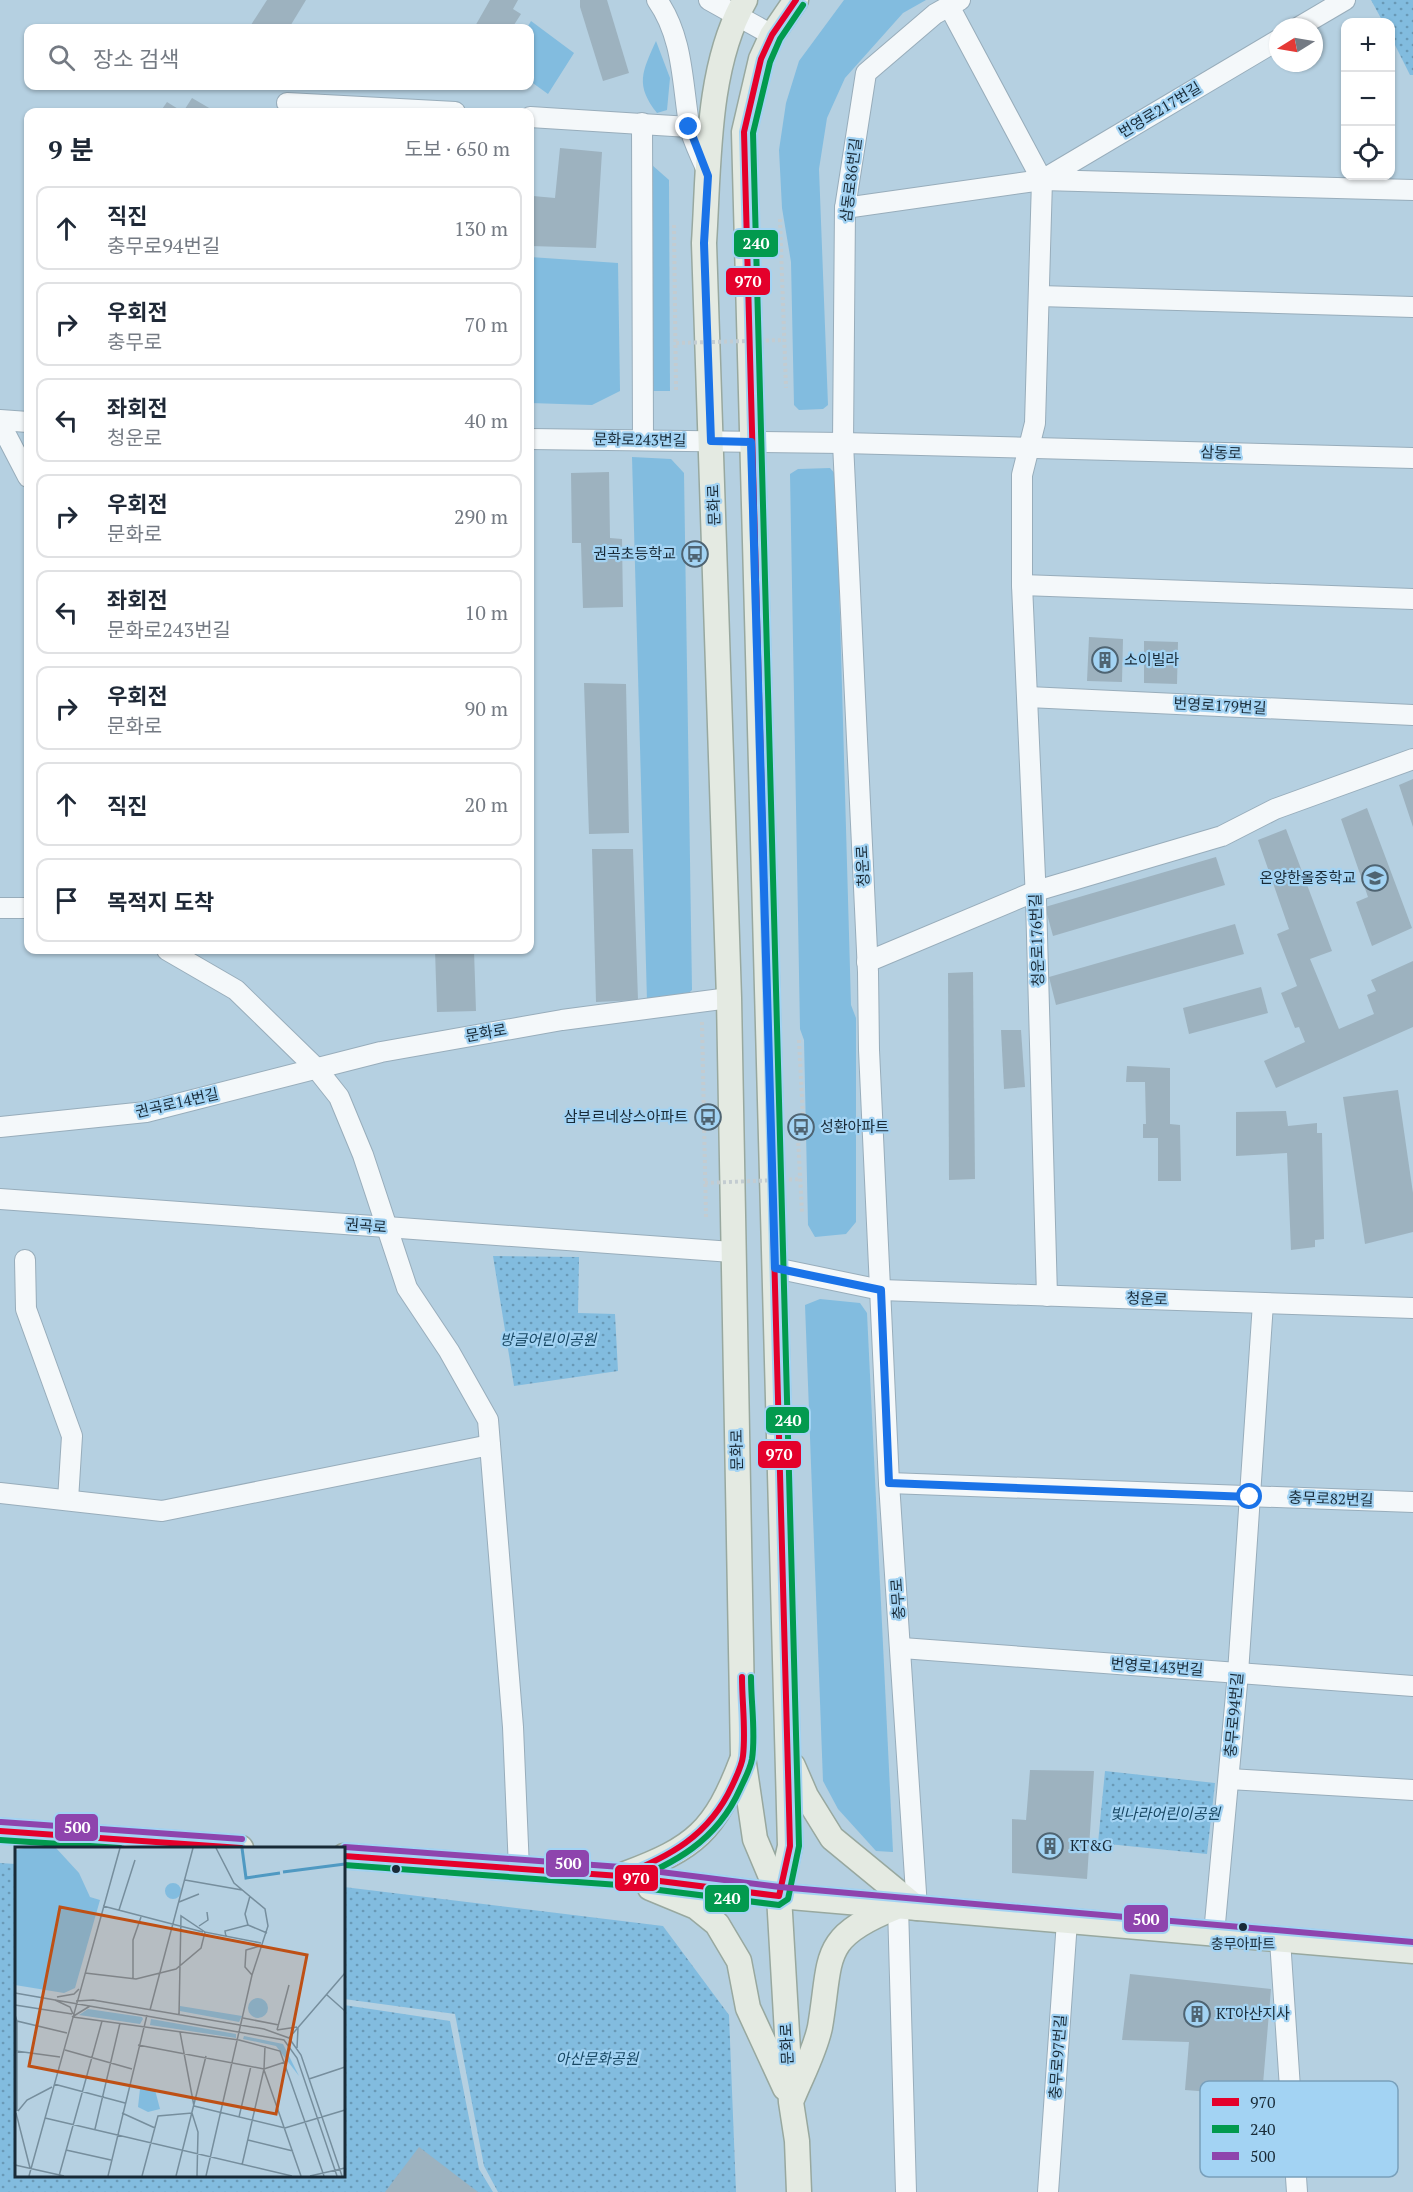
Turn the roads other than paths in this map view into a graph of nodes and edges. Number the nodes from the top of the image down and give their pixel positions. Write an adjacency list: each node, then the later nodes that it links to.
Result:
1 (657, 0): 14 (street)
2 (709, 0): 6 (street)
3 (796, 0): 8 (main road, 문화로)
4 (1345, 0): 7 (street)
5 (954, 3): 16 (street); 18 (street, 삼동로86번길)
6 (741, 8): 8 (street); 15 (main road, 문화로)
7 (1314, 18)
8 (772, 35): 26 (main road, 문화로)
9 (1269, 45): 16 (street, 번영로217번길)
10 (287, 103): 11 (street)
11 (380, 108)
12 (534, 117): 13 (street)
13 (642, 123): 14 (street); 24 (street)
14 (689, 127): 15 (street)
15 (708, 176): 25 (main road, 문화로)
16 (1042, 180): 17 (street); 18 (street); 19 (street)
17 (1413, 190)
18 (845, 208): 27 (street, 삼동로86번길)
19 (1039, 296): 20 (street); 28 (street)
20 (1413, 307)
21 (0, 422): 22 (street); 30 (street)
22 (24, 422)
23 (534, 439): 24 (street, 문화로243번길)
24 (643, 440): 25 (street, 문화로243번길)
25 (711, 441): 26 (street, 문화로243번길); 41 (main road, 문화로)
26 (751, 442): 27 (street, 삼동로); 48 (main road, 문화로)
27 (843, 443): 28 (street, 삼동로); 40 (street, 청운로)
28 (1029, 447): 29 (street, 삼동로); 31 (street, 청운로176번길)
29 (1413, 458)
30 (24, 469)
31 (1022, 585): 32 (street); 33 (street, 청운로176번길)
32 (1413, 599)
33 (1028, 697): 34 (street, 번영로179번길); 36 (street, 청운로176번길)
34 (1413, 715)
35 (1413, 759): 36 (street)
36 (1036, 891): 40 (street); 50 (street, 청운로176번길)
37 (0, 908): 38 (street)
38 (24, 908)
39 (173, 954): 42 (street)
40 (867, 962): 49 (street, 청운로)
41 (729, 998): 42 (street, 문화로); 46 (main road, 문화로)
42 (316, 1068): 43 (street, 권곡로14번길); 45 (street)
43 (0, 1127)
44 (0, 1199): 45 (street, 권곡로)
45 (386, 1227): 46 (street, 권곡로); 53 (street)
46 (732, 1252): 63 (main road, 문화로)
47 (25, 1260): 57 (street)
48 (775, 1268): 49 (street, 청운로); 62 (main road, 문화로)
49 (881, 1290): 50 (street, 청운로); 54 (street, 충무로)
50 (1047, 1296): 51 (street, 청운로)
51 (1263, 1303): 52 (street, 청운로); 56 (street, 충무로94번길)
52 (1413, 1308)
53 (490, 1444): 57 (street); 69 (street)
54 (889, 1483): 56 (street); 59 (street, 충무로)
55 (0, 1493): 57 (street)
56 (1250, 1497): 58 (street, 충무로82번길); 60 (street, 충무로94번길)
57 (68, 1500)
58 (1413, 1502)
59 (902, 1648): 60 (street, 번영로143번길); 72 (street, 충무로)
60 (1238, 1673): 61 (street, 번영로143번길); 64 (street, 충무로94번길)
61 (1413, 1686)
62 (788, 1753): 71 (main road, 문화로); 72 (main road)
63 (743, 1758): 70 (main road); 71 (main road, 문화로)
64 (1229, 1779): 65 (street); 74 (street, 충무로94번길)
65 (1413, 1790)
66 (0, 1831): 67 (main road)
67 (227, 1847)
68 (345, 1856): 69 (main road)
69 (519, 1869): 70 (main road)
70 (620, 1876): 71 (main road); 78 (main road)
71 (779, 1896): 72 (main road); 78 (main road, 문화로)
72 (908, 1907): 73 (main road); 78 (main road); 81 (street, 충무로)
73 (1067, 1921): 74 (main road); 82 (street, 충무로97번길)
74 (1214, 1934): 75 (main road)
75 (1280, 1940): 76 (main road); 77 (street)
76 (1413, 1951)
77 (1290, 2081)
78 (791, 2102): 80 (main road, 문화로)
79 (1296, 2177): 83 (street)
80 (799, 2192)
81 (906, 2192)
82 (1048, 2192)
83 (1297, 2192)

